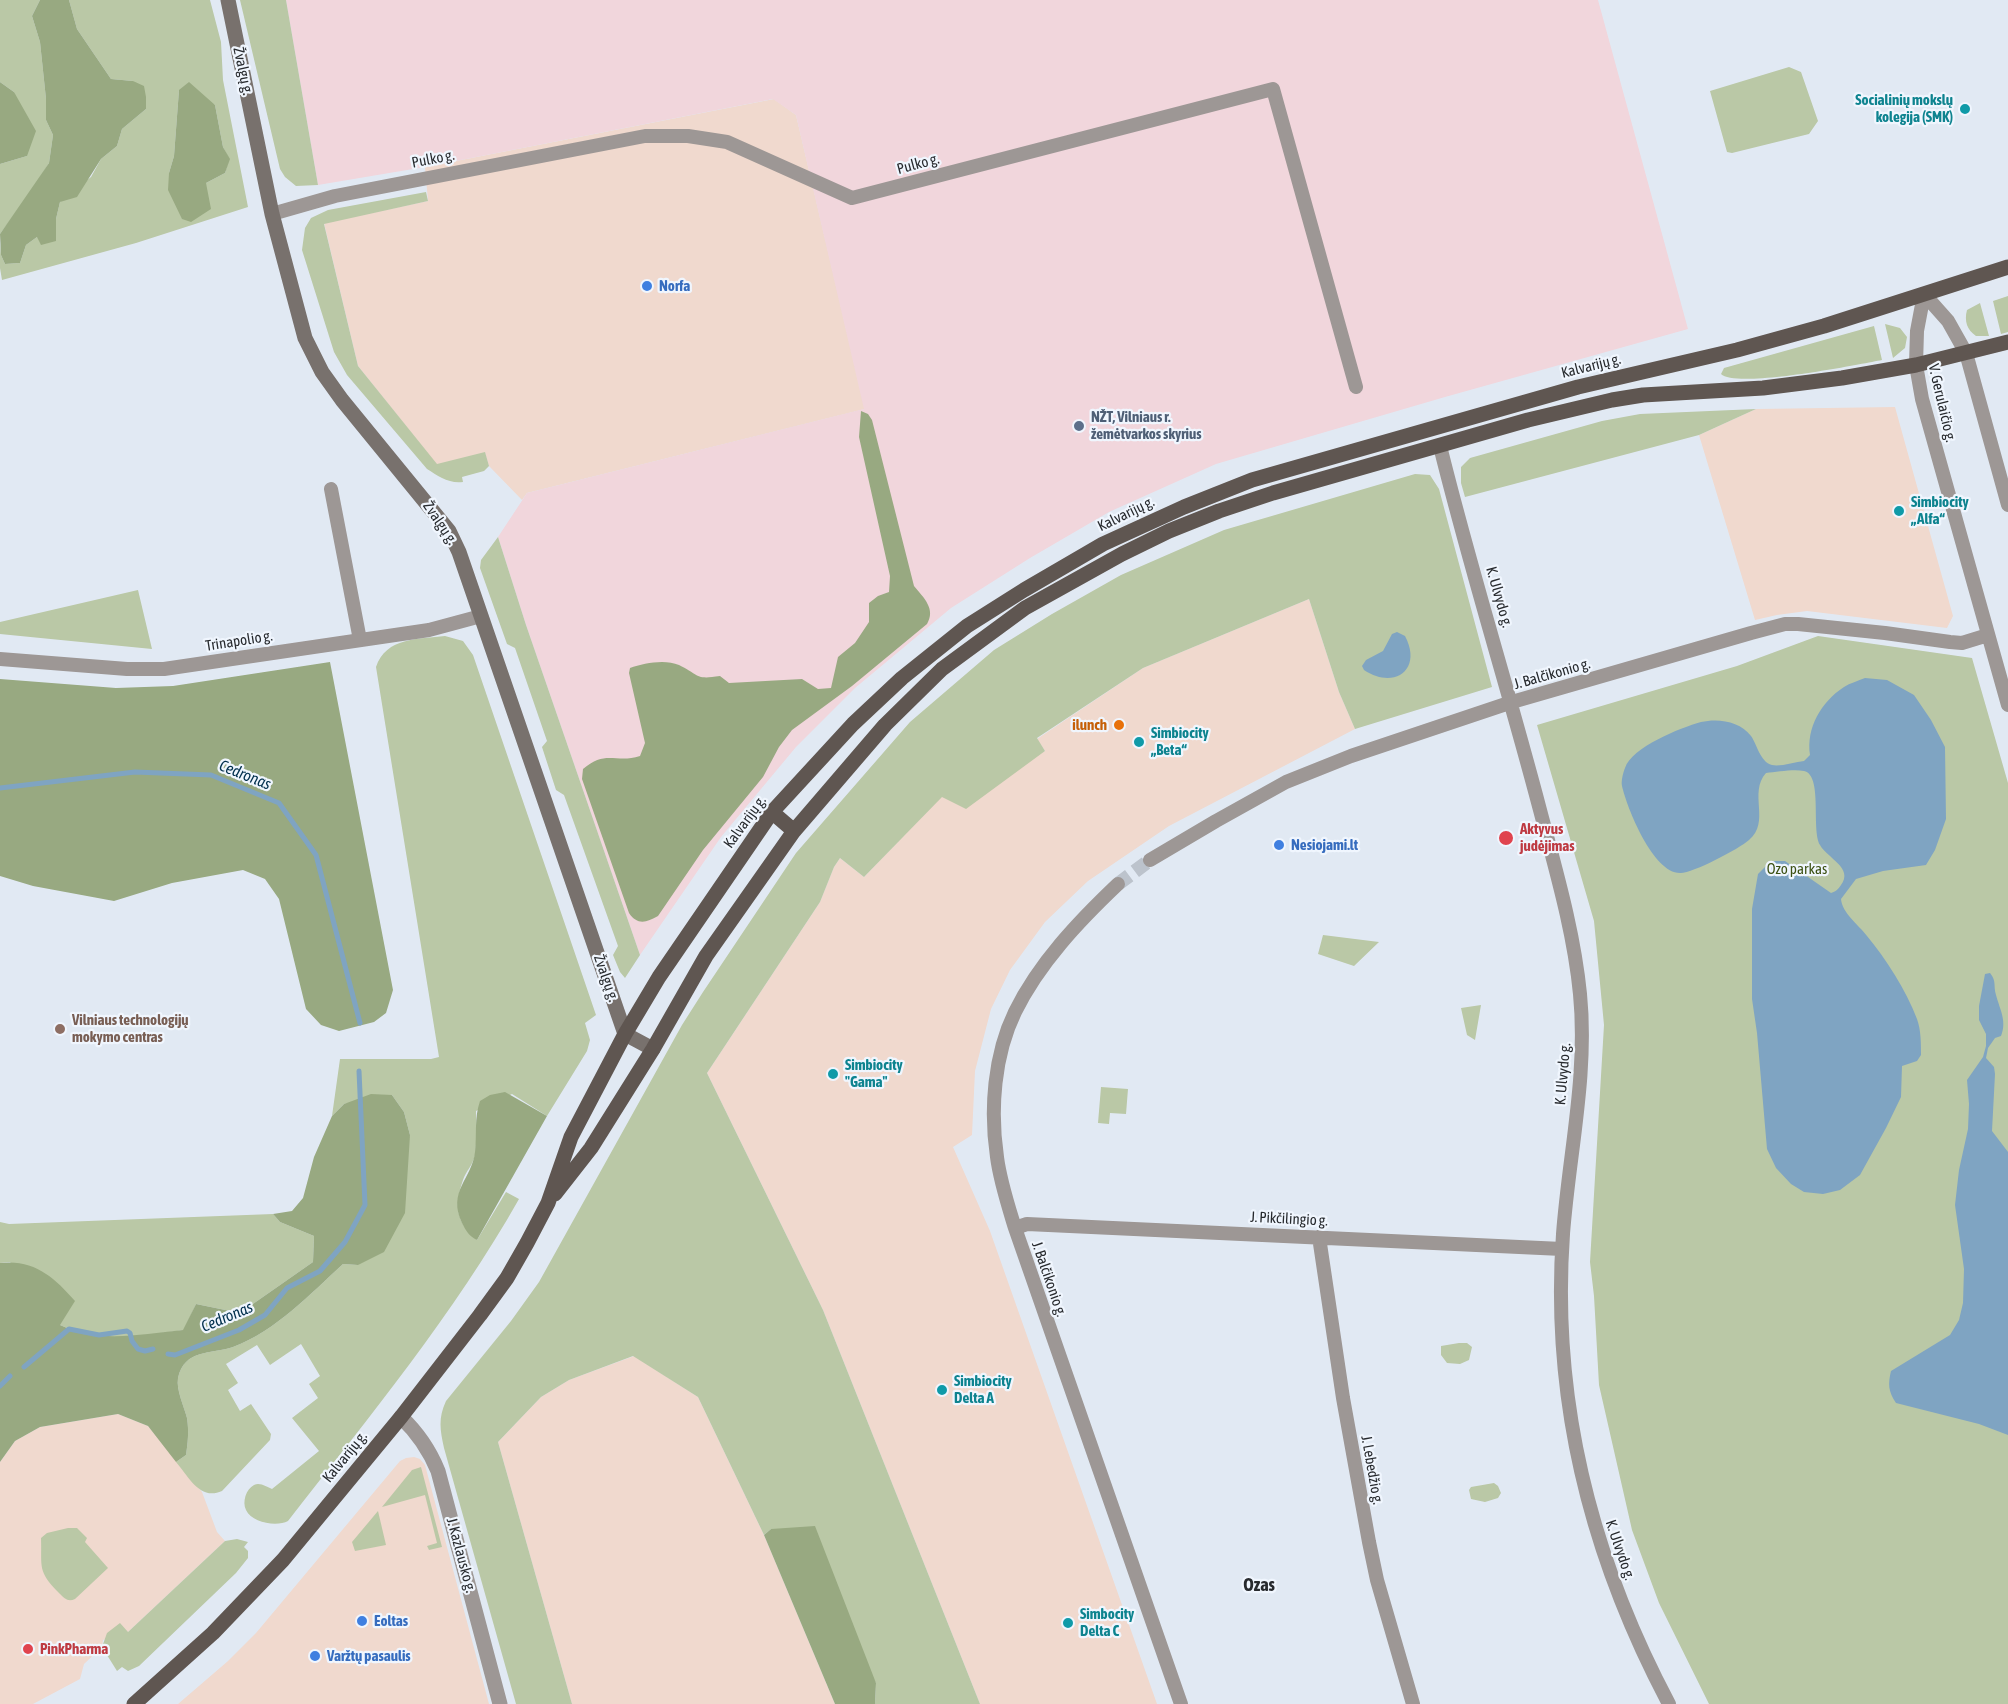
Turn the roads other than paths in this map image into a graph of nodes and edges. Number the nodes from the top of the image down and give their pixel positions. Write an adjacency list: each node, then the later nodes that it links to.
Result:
1 (228, 0): 2 (main road, Žvalgų g.)
2 (272, 214): 8 (street, Pulko g.); 12 (main road, Žvalgų g.)
3 (2008, 267): 4 (main road, Kalvarijų g.)
4 (1924, 294): 6 (street); 7 (street, V. Gerulaičio g.); 18 (main road, Kalvarijų g.)
5 (2008, 342): 6 (main road, Kalvarijų g.)
6 (1966, 353): 7 (main road, Kalvarijų g.); 11 (street)
7 (1916, 365): 9 (main road, Kalvarijų g.); 13 (street, V. Gerulaičio g.)
8 (1356, 387)
9 (1440, 446): 16 (street, K. Ulvydo g.); 19 (main road, Kalvarijų g.)
10 (331, 489): 14 (street)
11 (2008, 505)
12 (481, 616): 14 (street, Trinapolio g.); 22 (main road, Žvalgų g.)
13 (1988, 635): 16 (street, J. Balčikonio g.); 17 (street, V. Gerulaičio g.)
14 (360, 640): 15 (street, Trinapolio g.)
15 (0, 659)
16 (1512, 702): 20 (street, J. Balčikonio g.); 27 (street, K. Ulvydo g.)
17 (2008, 705)
18 (772, 812): 19 (main road); 22 (main road, Kalvarijų g.)
19 (794, 831): 23 (main road, Kalvarijų g.)
20 (1150, 860)
21 (1118, 884): 25 (street, J. Balčikonio g.)
22 (625, 1034): 23 (main road); 24 (main road, Kalvarijų g.)
23 (653, 1049): 24 (main road, Kalvarijų g.)
24 (548, 1203): 28 (main road, Kalvarijų g.)
25 (1015, 1228): 26 (street, J. Pikčilingio g.); 31 (street, J. Balčikonio g.)
26 (1319, 1237): 27 (street, J. Pikčilingio g.); 32 (street, J. Lebedžio g.)
27 (1562, 1249): 33 (street, K. Ulvydo g.)
28 (401, 1417): 29 (main road, Kalvarijų g.); 30 (street, J. Kazlausko g.)
29 (134, 1704)
30 (500, 1704)
31 (1181, 1704)
32 (1413, 1704)
33 (1669, 1704)

